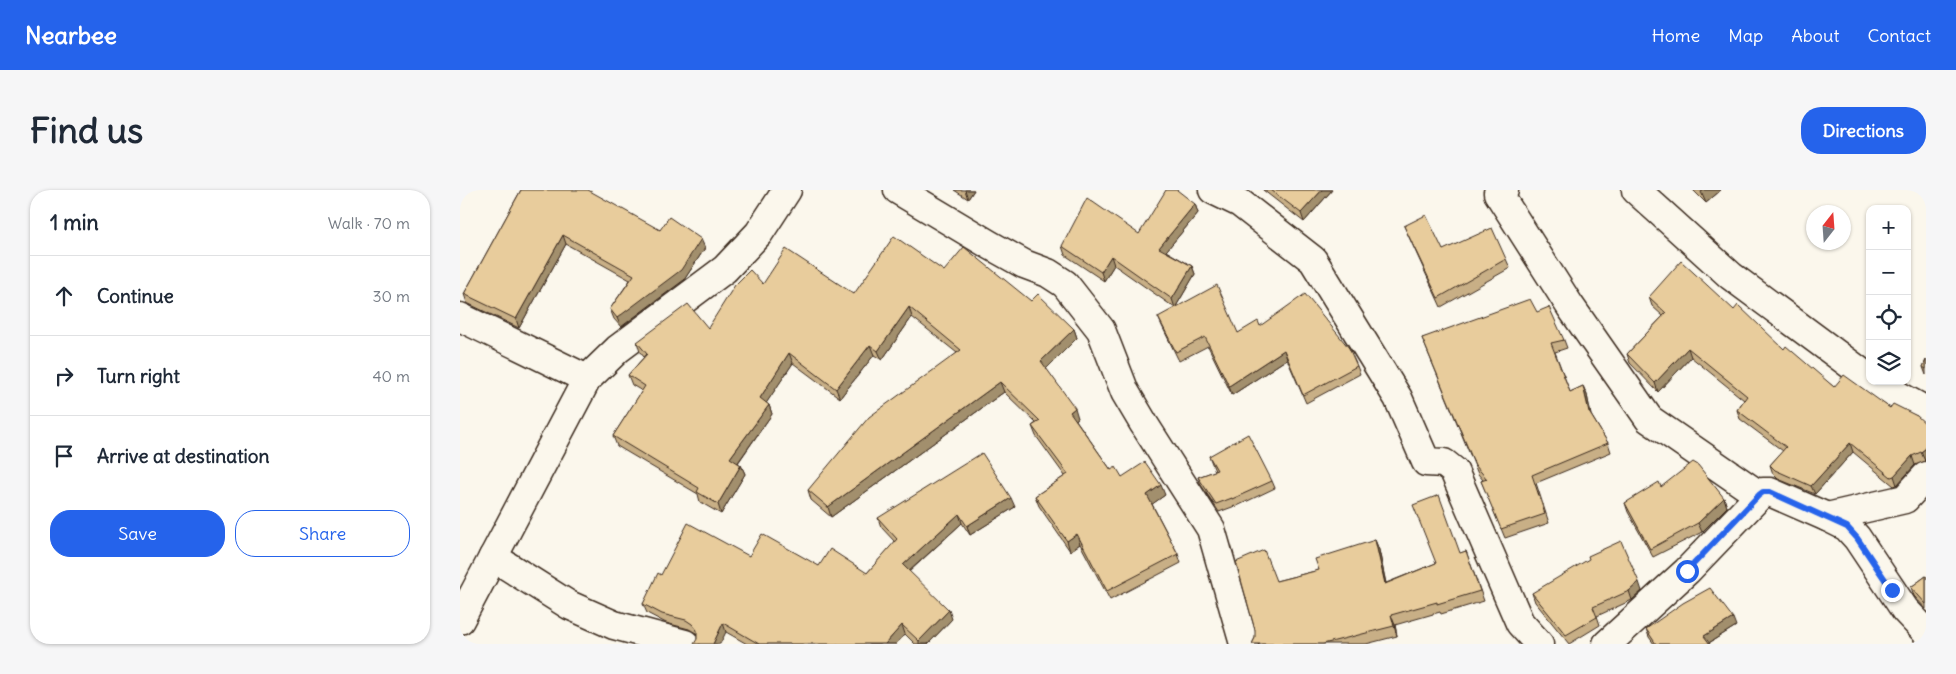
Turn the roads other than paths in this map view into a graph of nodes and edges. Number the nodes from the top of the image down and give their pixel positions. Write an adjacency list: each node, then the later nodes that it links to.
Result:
1 (787, 190): 8 (street)
2 (898, 190): 19 (street)
3 (1213, 190): 16 (street)
4 (1504, 190): 12 (street)
5 (1636, 190): 7 (street)
6 (460, 317): 8 (street)
7 (1866, 376)
8 (587, 379): 14 (street)
9 (1880, 385): 10 (street)
10 (1926, 411)
11 (1926, 476): 13 (street)
12 (1759, 495): 13 (street); 22 (street)
13 (1827, 517): 17 (street)
14 (493, 557): 15 (street); 18 (street)
15 (460, 620)
16 (1520, 623): 20 (street); 21 (street)
17 (1926, 632)
18 (685, 644)
19 (1244, 644)
20 (1539, 644)
21 (1554, 644)
22 (1607, 644)

